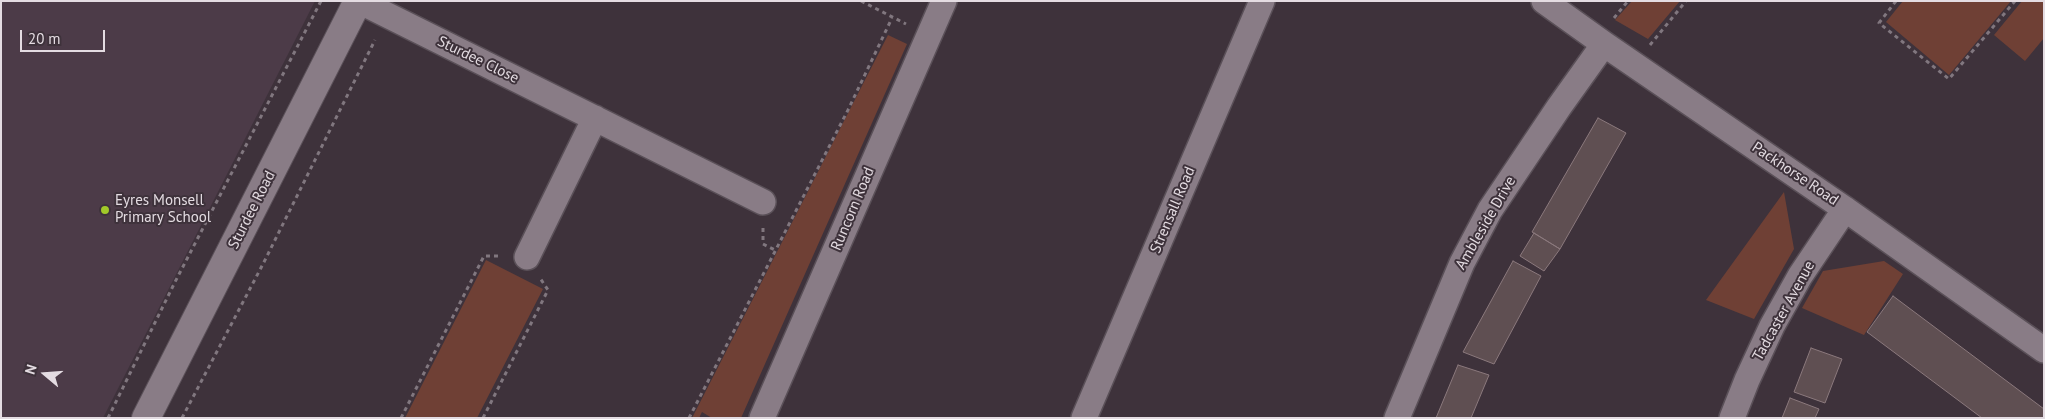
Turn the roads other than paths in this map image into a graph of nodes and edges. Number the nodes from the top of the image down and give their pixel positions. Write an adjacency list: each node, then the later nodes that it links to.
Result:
1 (359, 1): 6 (street, Sturdee Close); 11 (street, Sturdee Road)
2 (944, 1): 12 (street, Runcorn Road)
3 (1262, 1): 13 (street, Strensall Road)
4 (1544, 1): 5 (street, Packhorse Road)
5 (1604, 44): 8 (street, Packhorse Road); 14 (street, Ambleside Drive)
6 (596, 118): 7 (street, Sturdee Close); 9 (street)
7 (763, 202)
8 (1845, 208): 10 (street, Packhorse Road); 15 (street, Tadcaster Avenue)
9 (527, 256)
10 (2044, 350)
11 (146, 418)
12 (762, 418)
13 (1084, 418)
14 (1397, 418)
15 (1732, 418)

